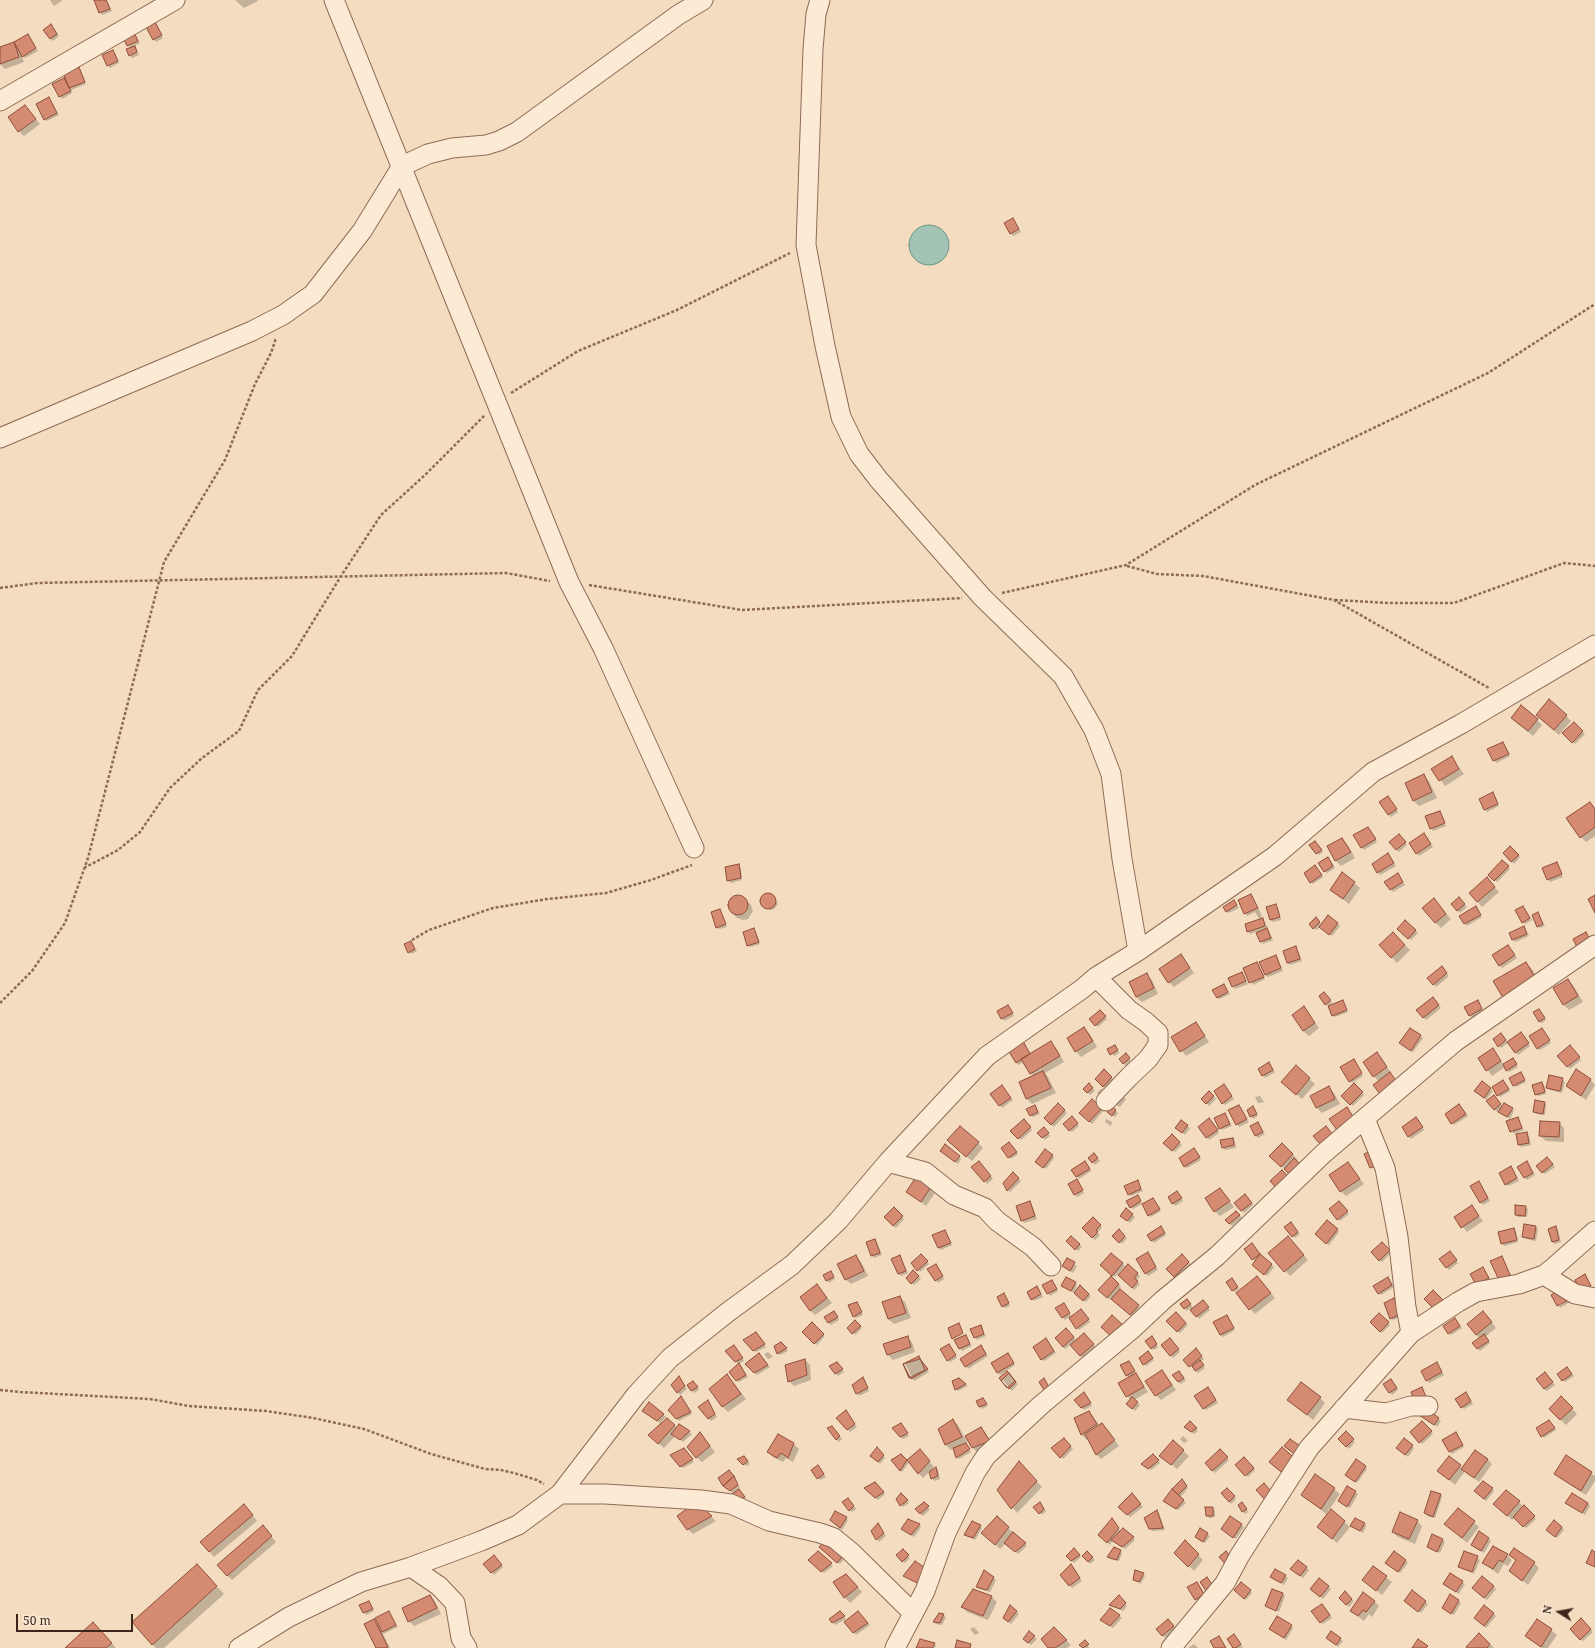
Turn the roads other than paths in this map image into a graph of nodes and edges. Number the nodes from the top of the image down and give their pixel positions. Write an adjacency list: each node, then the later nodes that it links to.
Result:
1 (175, 0): 5 (street)
2 (334, 0): 6 (street)
3 (703, 0): 6 (street)
4 (820, 0): 11 (street)
5 (0, 100)
6 (402, 166): 7 (street); 9 (street)
7 (0, 438)
8 (1595, 645): 11 (street)
9 (694, 848)
10 (1595, 945): 14 (street)
11 (1138, 951): 12 (street)
12 (1096, 977): 13 (street); 15 (street)
13 (1106, 1101)
14 (1365, 1119): 20 (street); 25 (street)
15 (888, 1162): 17 (street); 23 (street)
16 (1595, 1231): 18 (street)
17 (1051, 1266)
18 (1544, 1274): 19 (street); 20 (street)
19 (1595, 1298)
20 (1412, 1333): 22 (street)
21 (1428, 1406): 22 (street)
22 (1344, 1408): 29 (street)
23 (560, 1494): 24 (street); 25 (street)
24 (411, 1567): 26 (street); 27 (street)
25 (913, 1613): 28 (street)
26 (239, 1648)
27 (467, 1648)
28 (895, 1648)
29 (1170, 1648)

